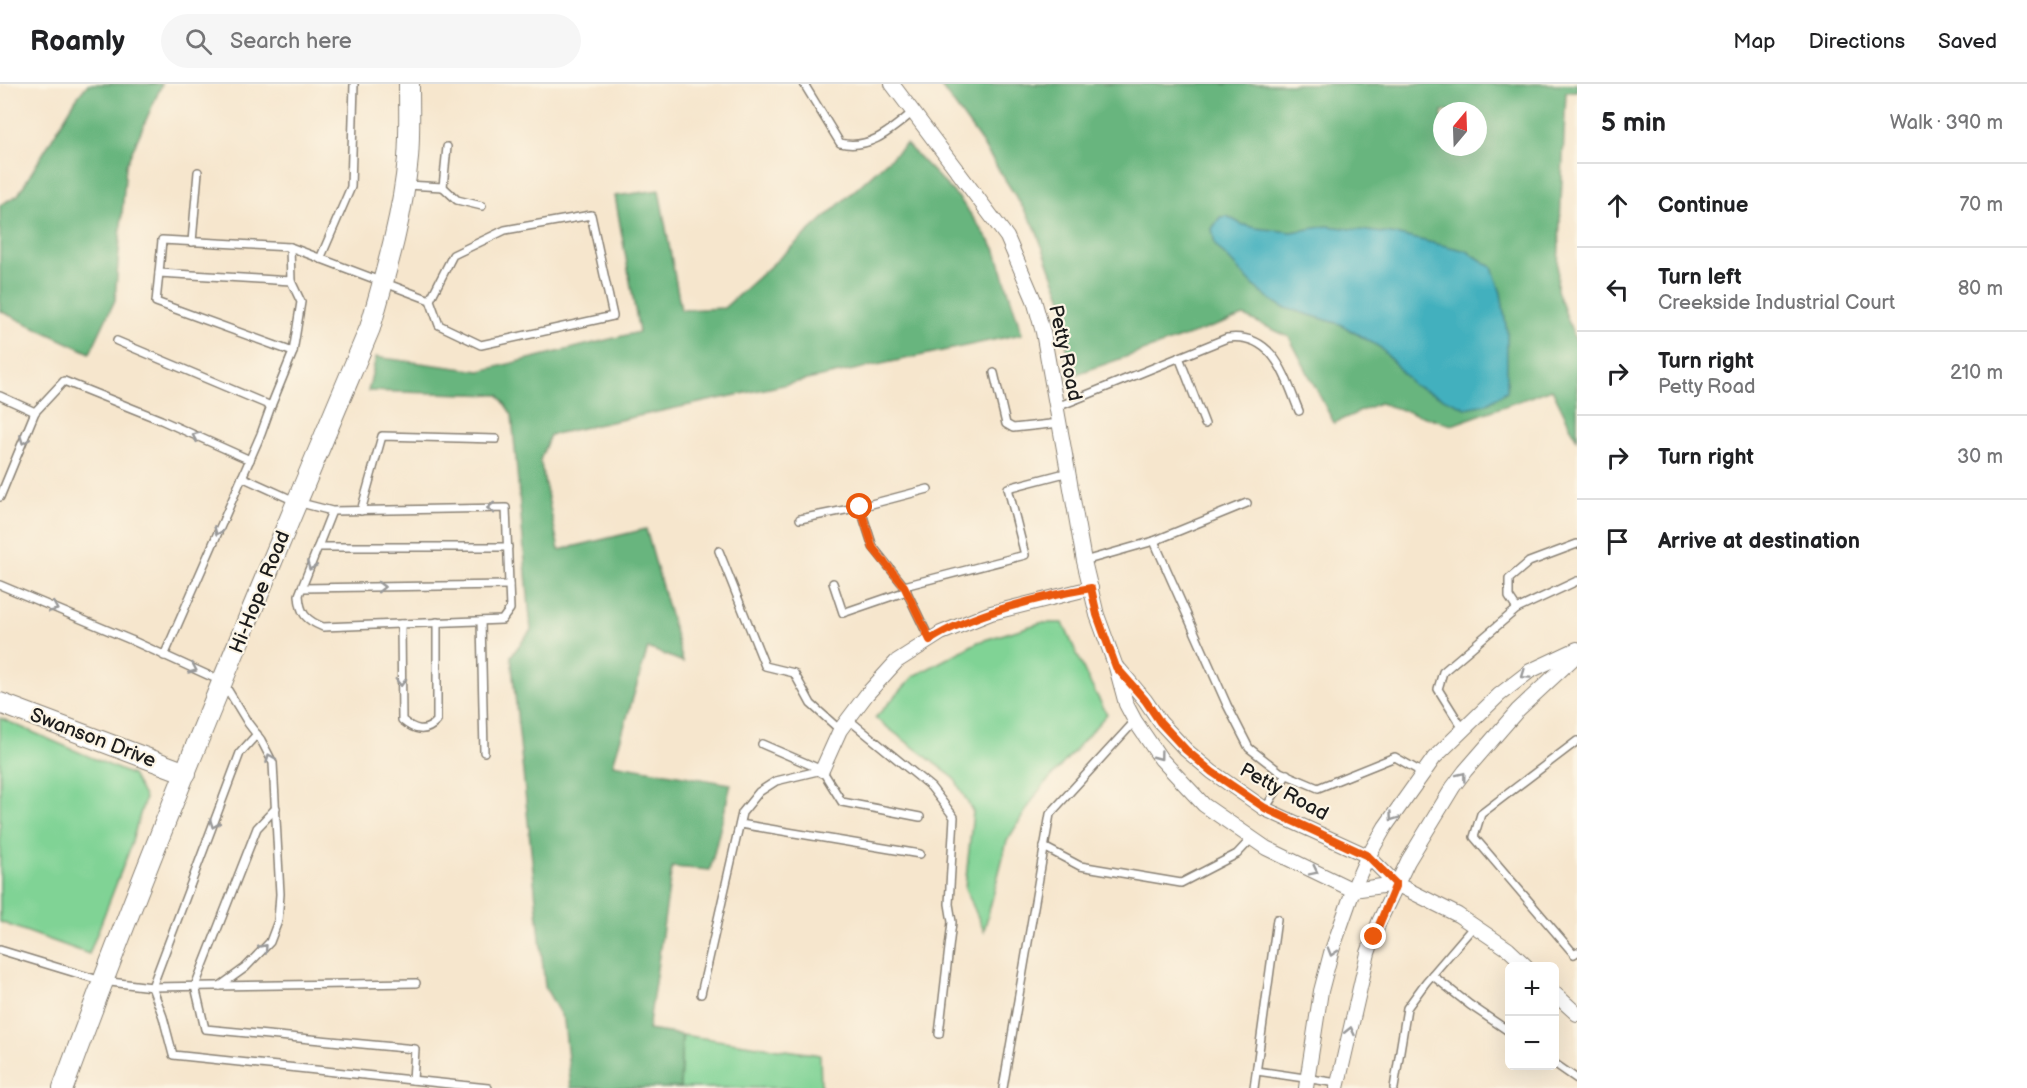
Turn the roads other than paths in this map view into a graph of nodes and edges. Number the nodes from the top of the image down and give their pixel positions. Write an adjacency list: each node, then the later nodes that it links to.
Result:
1 (354, 84): 13 (lane)
2 (409, 84): 8 (street, Hi-Hope Road)
3 (804, 84): 5 (lane)
4 (892, 84): 5 (street, Petty Road)
5 (913, 112): 24 (street, Petty Road)
6 (447, 147): 9 (lane)
7 (198, 172): 11 (lane)
8 (405, 185): 9 (lane); 16 (street, Hi-Hope Road)
9 (443, 187): 10 (lane)
10 (482, 206)
11 (192, 242): 12 (lane); 14 (lane)
12 (290, 247): 13 (lane); 15 (lane)
13 (320, 259): 16 (lane)
14 (159, 273): 15 (lane); 19 (lane)
15 (291, 281): 19 (lane)
16 (383, 283): 17 (lane); 35 (street, Hi-Hope Road)
17 (430, 300): 17 (lane)
18 (117, 341): 23 (lane)
19 (293, 352): 23 (lane)
20 (1179, 357): 24 (lane); 25 (lane); 28 (lane)
21 (994, 373): 27 (lane)
22 (0, 396): 26 (lane)
23 (271, 406): 30 (lane)
24 (1057, 407): 27 (street, Petty Road)
25 (1299, 411)
26 (35, 412): 30 (lane, one-way to 26); 34 (lane, one-way to 34)
27 (1060, 423): 31 (street, Petty Road)
28 (1205, 424)
29 (496, 439): 39 (lane)
30 (250, 460): 32 (lane)
31 (1069, 472): 46 (street, Petty Road); 53 (lane)
32 (242, 477): 35 (lane); 61 (lane, one-way to 61)
33 (928, 489): 37 (lane)
34 (0, 497)
35 (297, 502): 38 (lane); 63 (street, Hi-Hope Road)
36 (1247, 503): 41 (lane)
37 (860, 507): 40 (lane); 53 (lane)
38 (332, 511): 39 (lane); 44 (lane)
39 (361, 511): 43 (lane, one-way to 39)
40 (800, 519)
41 (1154, 541): 46 (lane); 75 (lane)
42 (1577, 544): 54 (lane)
43 (508, 547): 44 (lane); 50 (lane)
44 (318, 548): 51 (lane, one-way to 51)
45 (719, 550): 66 (lane)
46 (1084, 561): 52 (street, Petty Road)
47 (1577, 581): 54 (lane)
48 (833, 583): 53 (lane)
49 (0, 585): 61 (lane, one-way to 61)
50 (509, 585): 51 (lane, one-way to 50); 55 (lane)
51 (302, 588): 57 (lane)
52 (1091, 588): 58 (street); 62 (street, Petty Road)
53 (905, 589): 58 (lane)
54 (1517, 609): 67 (lane)
55 (481, 621): 56 (lane); 71 (lane)
56 (437, 622): 57 (lane); 57 (lane, one-way to 56)
57 (401, 624)
58 (930, 640): 66 (street)
59 (1577, 649): 67 (street, one-way to 67)
60 (1577, 655): 84 (street, one-way to 60)
61 (164, 656): 63 (lane, one-way to 63)
62 (1116, 667): 65 (street, Petty Road); 77 (street, Petty Road)
63 (223, 682): 68 (lane); 73 (street, Hi-Hope Road)
64 (0, 703): 73 (street, Swanson Drive)
65 (1135, 721): 80 (street, Petty Road, one-way to 80); 81 (lane)
66 (844, 724): 72 (street); 101 (lane)
67 (1463, 729): 74 (street)
68 (257, 735): 76 (lane, one-way to 68); 96 (lane, one-way to 96)
69 (1577, 741): 89 (lane)
70 (762, 744): 72 (lane)
71 (484, 752)
72 (822, 770): 78 (lane); 79 (lane)
73 (186, 773): 92 (street, Hi-Hope Road)
74 (1423, 773): 75 (lane); 83 (street, one-way to 83)
75 (1287, 774): 77 (lane)
76 (276, 808): 94 (lane); 95 (lane, one-way to 76)
77 (1265, 808): 83 (street, Petty Road)
78 (920, 817)
79 (740, 824): 82 (lane); 97 (lane)
80 (1252, 838): 81 (lane); 85 (street, Petty Road, one-way to 85)
81 (1044, 847): 110 (lane)
82 (920, 854)
83 (1368, 856): 84 (street, Petty Road); 85 (street)
84 (1396, 884): 85 (street); 87 (street, Petty Road); 107 (street, one-way to 84)
85 (1353, 890): 106 (street, one-way to 106)
86 (1277, 918): 103 (lane)
87 (1474, 926): 90 (street, Petty Road); 91 (lane)
88 (0, 950): 92 (lane)
89 (1577, 952)
90 (1522, 962)
91 (1432, 975): 100 (lane); 112 (lane)
92 (102, 981): 96 (lane); 108 (street, Hi-Hope Road)
93 (416, 983): 95 (lane)
94 (195, 986): 95 (lane); 96 (lane); 105 (lane)
95 (220, 986)
96 (152, 987): 105 (lane)
97 (701, 994)
98 (1559, 998): 99 (street)
99 (1577, 1014)
100 (1505, 1029)
101 (939, 1034)
102 (1559, 1066): 104 (lane)
103 (1257, 1071): 106 (lane); 111 (lane)
104 (1577, 1079)
105 (413, 1080): 109 (lane)
106 (1307, 1083): 107 (lane)
107 (1338, 1085)
108 (63, 1088)
109 (488, 1088)
110 (1003, 1088)
111 (1254, 1088)
112 (1394, 1088)

